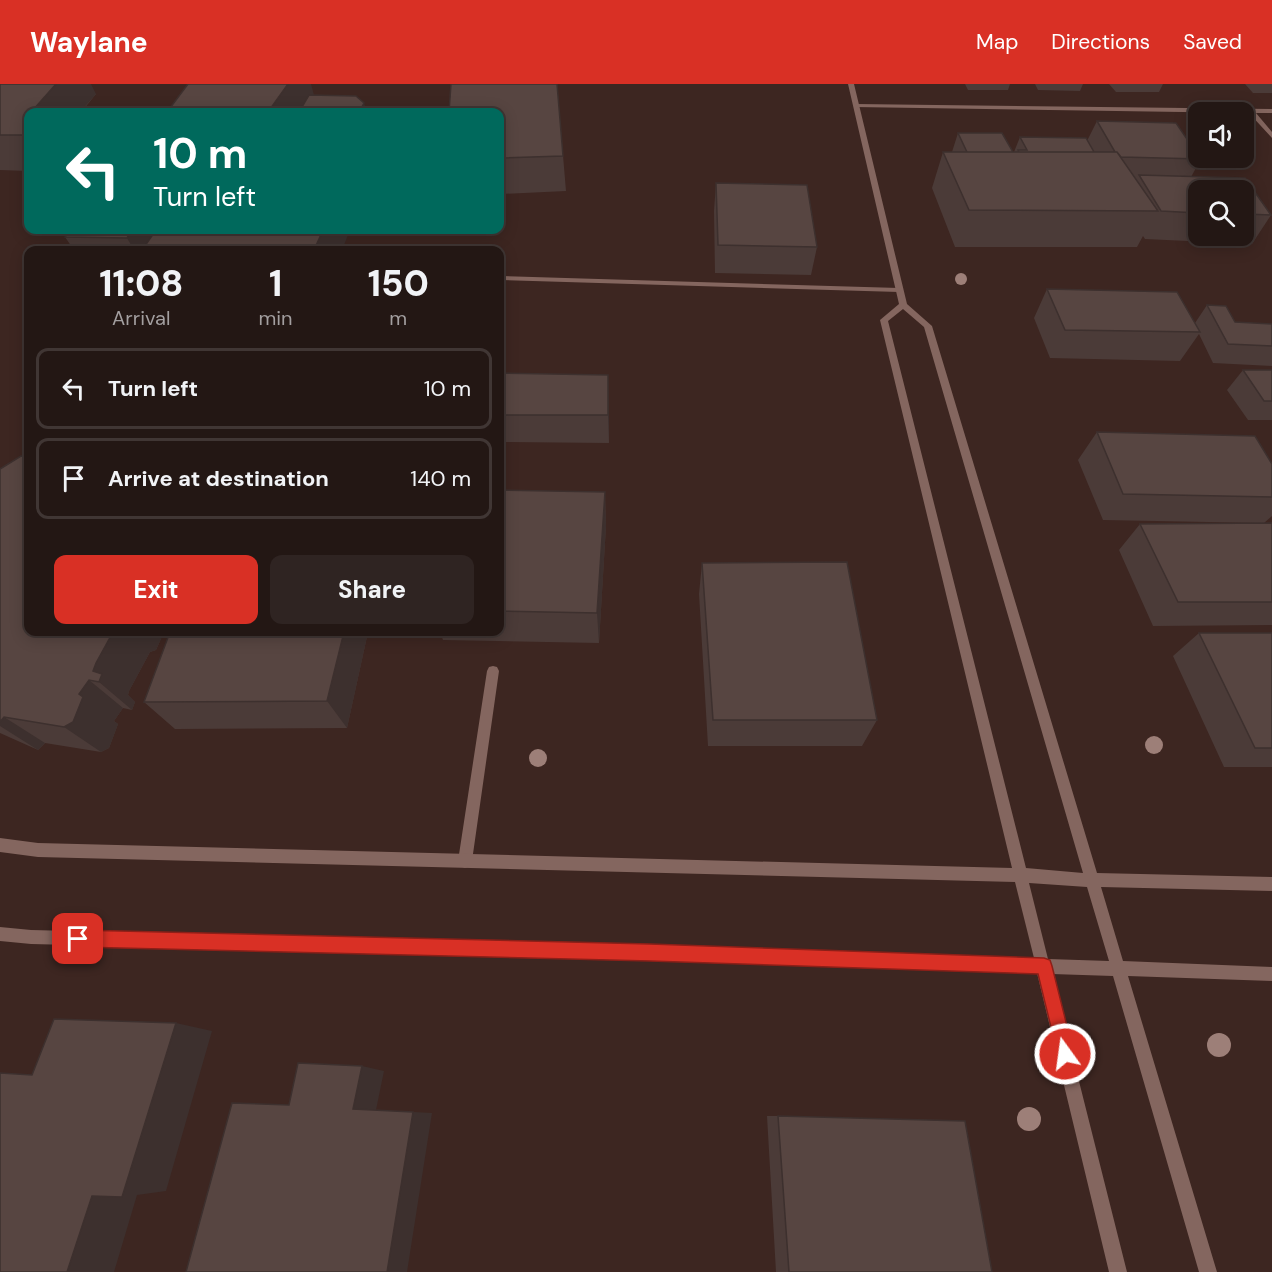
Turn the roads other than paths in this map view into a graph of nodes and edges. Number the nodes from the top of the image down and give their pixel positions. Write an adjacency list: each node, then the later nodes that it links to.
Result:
1 (851, 84): 2 (street)
2 (856, 106): 3 (street); 9 (street)
3 (1188, 110)
4 (1254, 111): 5 (street)
5 (1272, 111)
6 (1254, 115): 7 (street)
7 (1272, 136)
8 (504, 278): 9 (street)
9 (899, 290): 10 (street)
10 (903, 305): 14 (street); 15 (street)
11 (493, 671): 13 (street)
12 (0, 845): 13 (street)
13 (465, 861): 14 (street)
14 (1020, 875): 15 (street); 18 (street)
15 (1090, 880): 16 (street); 19 (street)
16 (1272, 884)
17 (0, 934): 18 (street)
18 (1044, 966): 19 (street); 21 (street)
19 (1120, 968): 20 (street); 22 (street)
20 (1272, 974)
21 (1118, 1272)
22 (1208, 1272)

